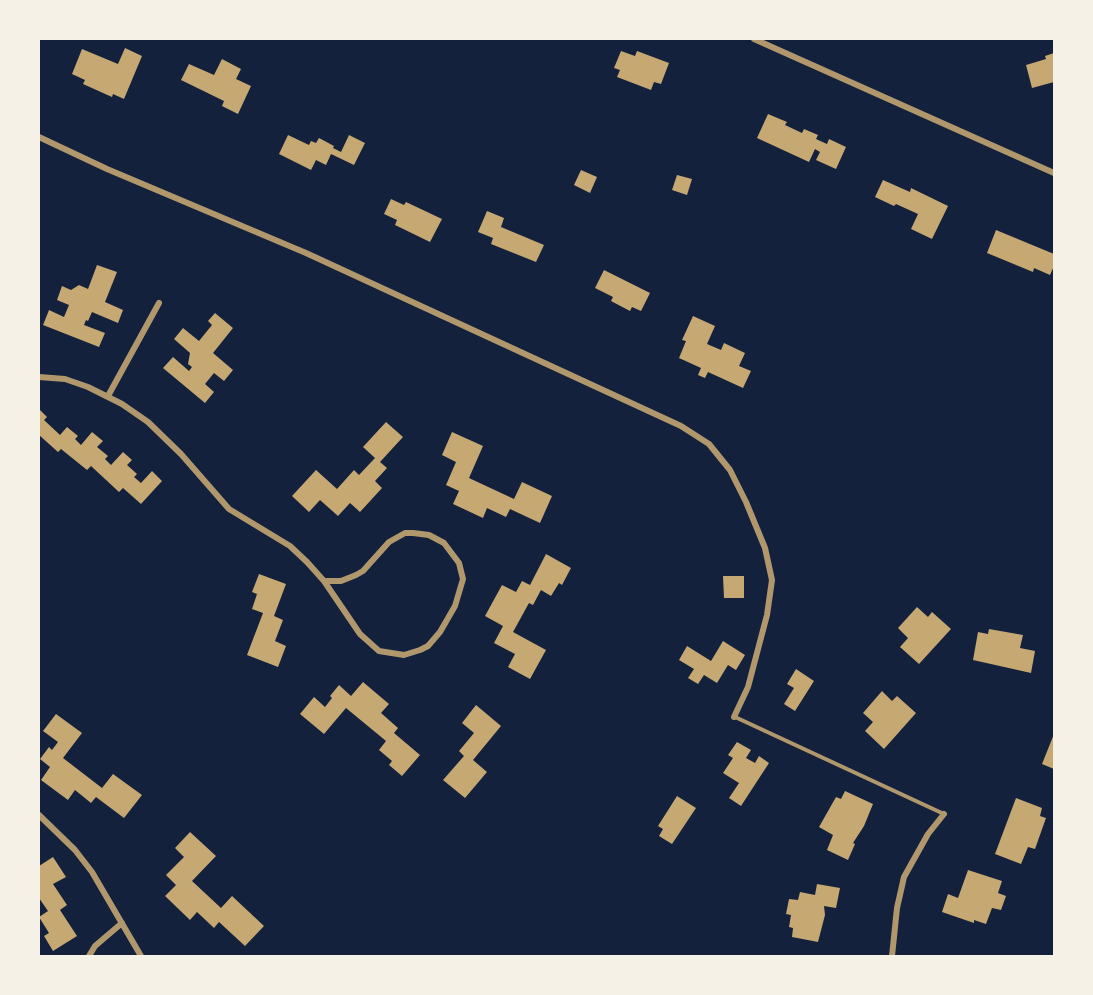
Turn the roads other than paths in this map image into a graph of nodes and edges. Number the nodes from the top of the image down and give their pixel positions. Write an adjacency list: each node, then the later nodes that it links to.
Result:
1 (754, 39): 3 (street)
2 (39, 137): 8 (street)
3 (1054, 173)
4 (159, 303): 6 (street)
5 (39, 377): 6 (street)
6 (108, 396): 7 (street)
7 (324, 581): 7 (street)
8 (734, 717): 9 (lane)
9 (944, 814): 14 (street)
10 (39, 815): 11 (street)
11 (122, 923): 12 (street); 13 (street)
12 (89, 956)
13 (141, 956)
14 (892, 956)

